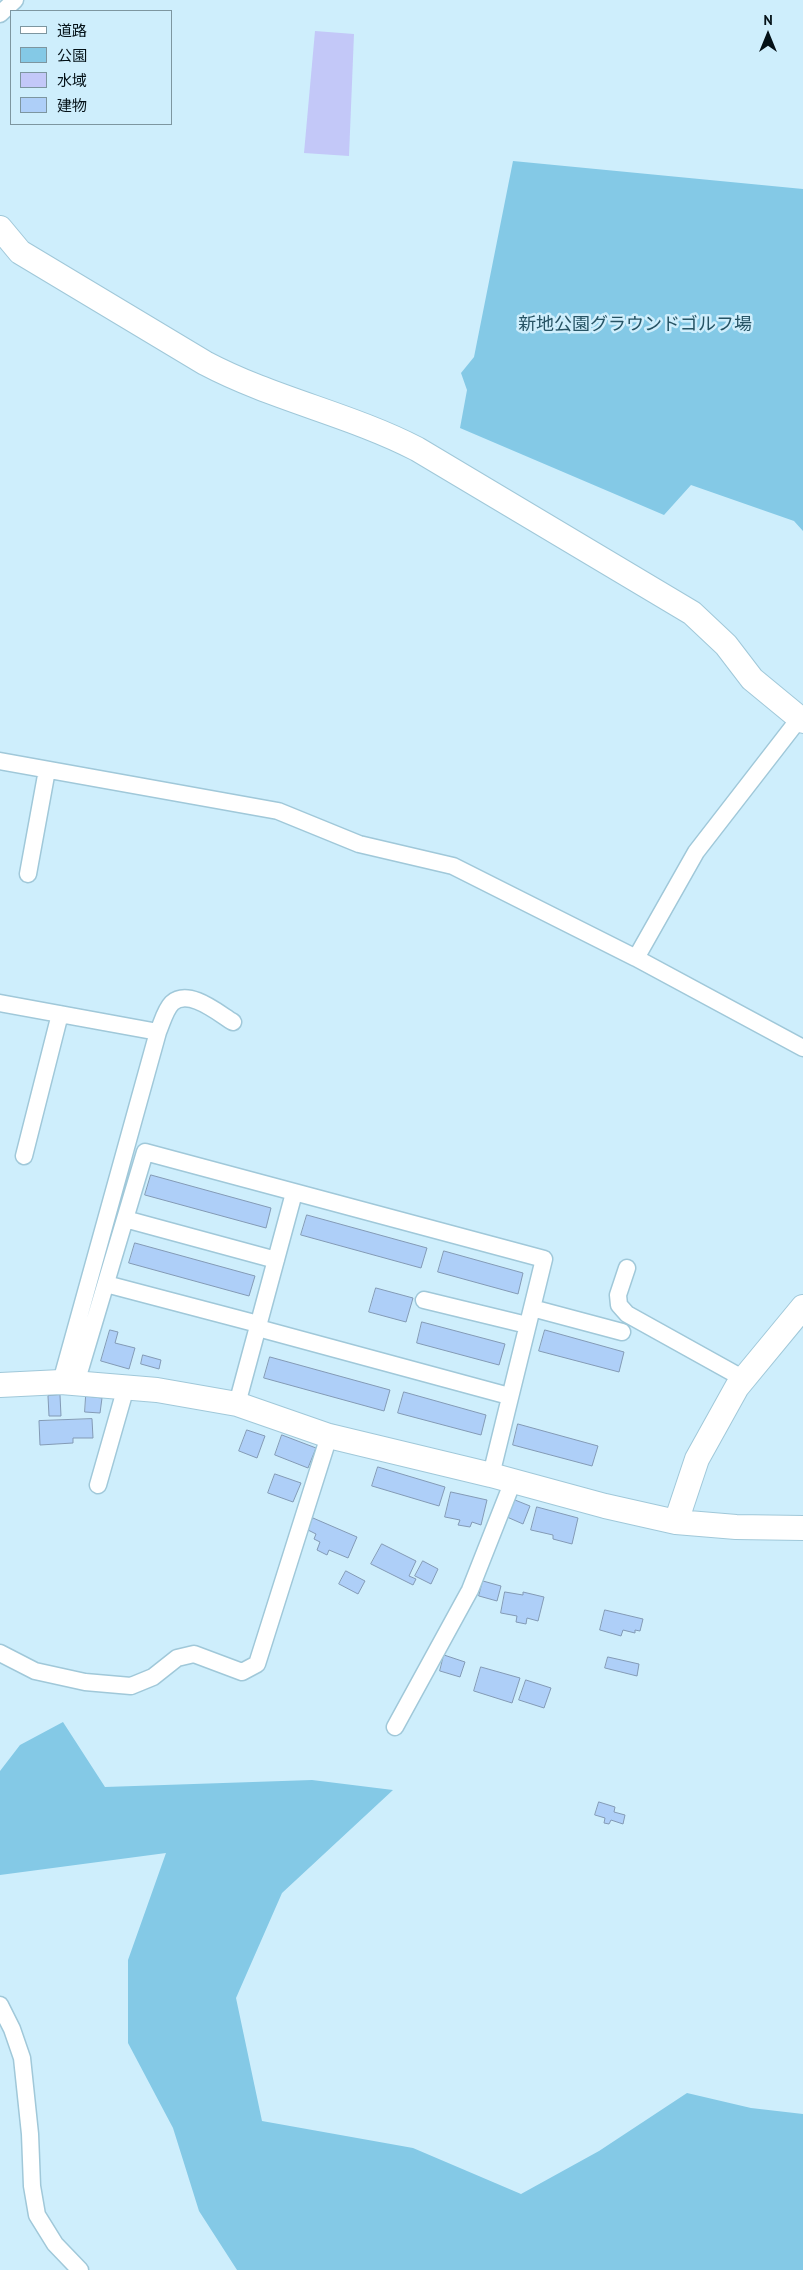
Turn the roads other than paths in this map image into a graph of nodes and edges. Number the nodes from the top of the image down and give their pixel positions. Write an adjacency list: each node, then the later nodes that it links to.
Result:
1 (15, 0): 2 (street)
2 (0, 14)
3 (0, 228): 4 (street)
4 (801, 720): 8 (street)
5 (0, 761): 6 (street)
6 (47, 770): 7 (street); 8 (street)
7 (28, 874)
8 (636, 958): 13 (street)
9 (0, 1003): 10 (street)
10 (60, 1014): 12 (street); 14 (street)
11 (233, 1022): 12 (street)
12 (158, 1032): 27 (street)
13 (803, 1048)
14 (24, 1156)
15 (294, 1193): 16 (street); 17 (street); 22 (street)
16 (125, 1219): 17 (street); 19 (street)
17 (276, 1260): 24 (street)
18 (626, 1268): 26 (street)
19 (106, 1284): 24 (street); 27 (street)
20 (424, 1300): 23 (street)
21 (803, 1307): 26 (street)
22 (532, 1308): 23 (street); 25 (street)
23 (527, 1325): 30 (street)
24 (258, 1326): 30 (street); 31 (street)
25 (622, 1332)
26 (744, 1378): 35 (street)
27 (68, 1382): 28 (street); 29 (street)
28 (0, 1385)
29 (126, 1387): 31 (street); 34 (street)
30 (509, 1396): 33 (street)
31 (237, 1404): 32 (street)
32 (329, 1436): 33 (street); 37 (street)
33 (502, 1478): 35 (street); 38 (street)
34 (98, 1485)
35 (676, 1522): 36 (street)
36 (803, 1528)
37 (0, 1652)
38 (395, 1727)
39 (0, 2005): 40 (street)
40 (80, 2270)

